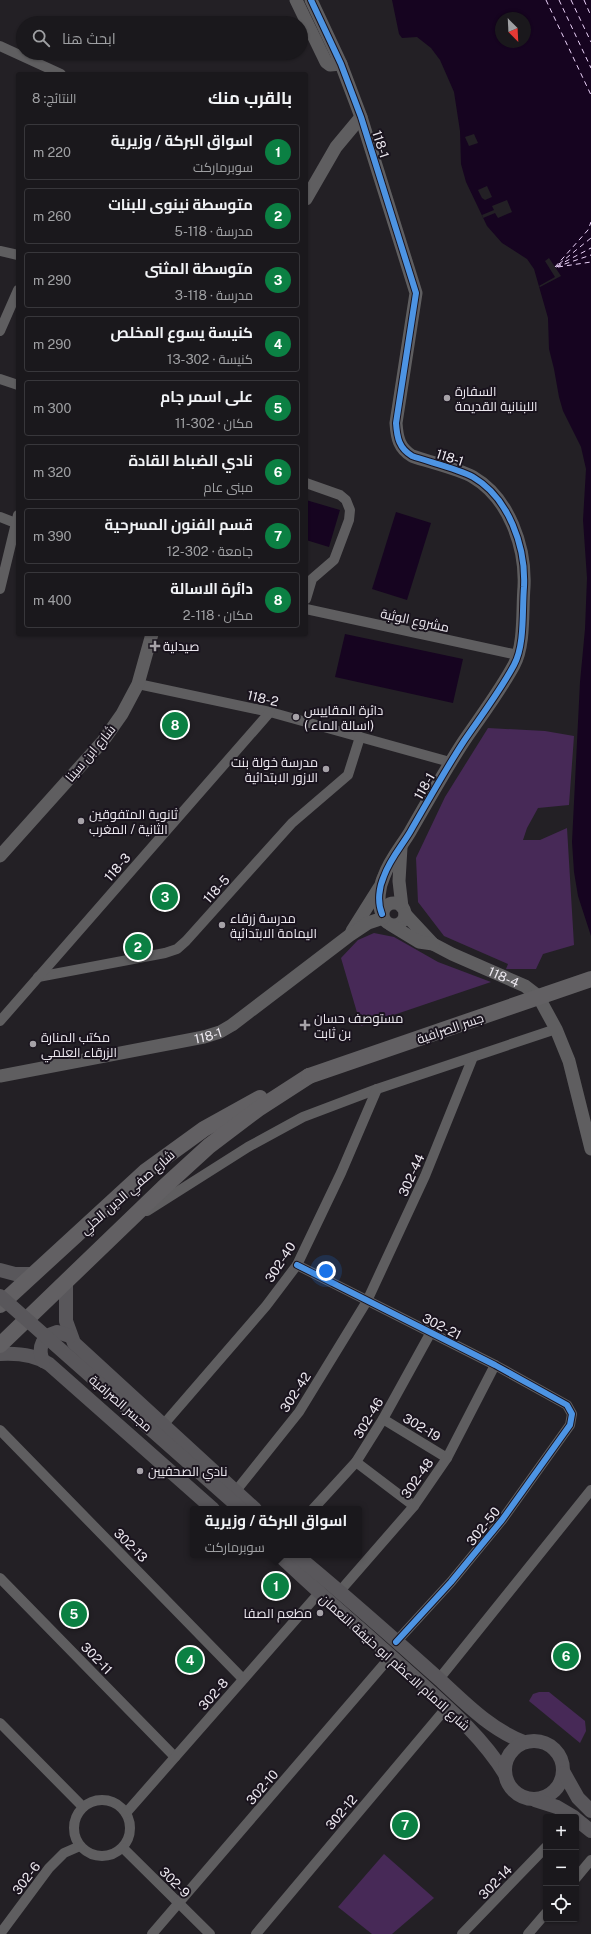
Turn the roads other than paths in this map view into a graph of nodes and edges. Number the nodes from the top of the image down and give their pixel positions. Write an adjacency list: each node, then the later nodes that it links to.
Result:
1 (296, 0): 3 (street)
2 (310, 0): 8 (street, 118-1)
3 (304, 16)
4 (308, 25): 8 (street)
5 (0, 46): 6 (street)
6 (16, 53)
7 (31, 60): 9 (street)
8 (341, 64): 10 (street, 118-1)
9 (57, 72)
10 (361, 117): 11 (street); 26 (street, 118-1)
11 (308, 196)
12 (0, 251): 13 (street)
13 (16, 255)
14 (16, 295): 15 (street)
15 (0, 331)
16 (0, 379): 17 (street)
17 (16, 383)
18 (308, 484): 23 (street)
19 (0, 517): 20 (street)
20 (16, 521)
21 (16, 525): 22 (street)
22 (0, 589)
23 (308, 592)
24 (308, 609): 26 (street, مشروع الوثبة)
25 (151, 636): 27 (street, شارع ابن سينا)
26 (518, 654): 30 (street, 118-1)
27 (138, 684): 28 (street, 118-2); 32 (street, شارع ابن سينا)
28 (270, 712): 29 (street, 118-2); 38 (street, 118-3)
29 (360, 737): 30 (street, 118-2); 38 (street, 118-5)
30 (450, 762): 31 (street, 118-1)
31 (402, 847): 33 (street, 118-1); 34 (street)
32 (0, 856)
33 (381, 885): 35 (street, 118-1); 36 (street)
34 (403, 910): 35 (street); 35 (street); 37 (street, 118-4)
35 (386, 919): 36 (street, 118-1); 37 (street, 118-4)
36 (350, 935): 43 (street, 118-1)
37 (433, 944): 41 (street, 118-4)
38 (38, 977): 40 (street, 118-3)
39 (591, 979): 44 (main road, جسر الصرافية, bridge)
40 (0, 1021)
41 (556, 1029): 42 (street); 46 (street, 118-4)
42 (473, 1057): 45 (street); 53 (street, 302-44)
43 (0, 1076)
44 (309, 1076): 47 (main road, شارع صفي الدين الحلي); 50 (main road, شارع صفي الدين الحلي)
45 (377, 1089): 47 (street); 48 (street, 302-40)
46 (591, 1149)
47 (125, 1225): 51 (main road, شارع صفي الدين الحلي)
48 (297, 1265): 53 (street, 302-21); 63 (street, 302-40)
49 (0, 1270): 50 (main road)
50 (34, 1274): 54 (main road, شارع صفي الدين الحلي)
51 (66, 1281): 56 (main road); 57 (main road, شارع صفي الدين الحلي)
52 (0, 1296): 71 (main road, مجسر الصرافية, bridge)
53 (367, 1301): 55 (street, 302-21); 68 (street, 302-42)
54 (0, 1306): 70 (main road, مجسر الصرافية)
55 (431, 1332): 60 (street, 302-21); 62 (street, 302-46)
56 (70, 1336): 59 (main road); 63 (main road)
57 (0, 1345)
58 (0, 1354): 59 (main road)
59 (43, 1361): 69 (main road)
60 (495, 1365): 61 (street, 302-21); 65 (street, 302-48)
61 (572, 1414): 82 (street, 302-50)
62 (383, 1419): 65 (street, 302-19); 66 (street, 302-46)
63 (164, 1424): 68 (main road)
64 (0, 1430): 84 (street, 302-13)
65 (447, 1458): 74 (street, 302-48)
66 (356, 1462): 73 (street, 302-46); 74 (street)
67 (591, 1490): 85 (street)
68 (235, 1492): 72 (main road)
69 (209, 1506)
70 (226, 1506)
71 (238, 1506)
72 (251, 1506)
73 (316, 1506)
74 (414, 1506): 81 (street, 302-48)
75 (275, 1558): 80 (main road)
76 (284, 1558): 80 (main road, شارع الامام الاعظم ابو حنيفة النعمان)
77 (298, 1558): 80 (main road, شارع الامام الاعظم ابو حنيفة النعمان)
78 (303, 1558): 80 (main road)
79 (0, 1578): 89 (street, 302-11)
80 (316, 1584): 81 (main road, شارع الامام الاعظم ابو حنيفة النعمان); 83 (main road, شارع الامام الاعظم ابو حنيفة النعمان); 84 (street, 302-8)
81 (340, 1591): 82 (main road, شارع الامام الاعظم ابو حنيفة النعمان)
82 (396, 1642): 85 (main road, شارع الامام الاعظم ابو حنيفة النعمان)
83 (391, 1656): 86 (main road, شارع الامام الاعظم ابو حنيفة النعمان); 104 (street, 302-10)
84 (243, 1679): 89 (street, 302-8)
85 (439, 1679): 88 (main road, شارع الامام الاعظم ابو حنيفة النعمان)
86 (447, 1707): 91 (main road, شارع الامام الاعظم ابو حنيفة النعمان); 109 (street, 302-12)
87 (0, 1723): 93 (street)
88 (524, 1742): 90 (main road); 91 (main road)
89 (175, 1757): 95 (street, 302-8)
90 (564, 1773): 92 (main road); 94 (main road)
91 (505, 1774): 92 (main road)
92 (532, 1800): 96 (main road)
93 (83, 1807): 95 (street); 99 (street)
94 (591, 1811)
95 (126, 1813): 100 (street)
96 (568, 1814)
97 (579, 1822): 98 (main road)
98 (591, 1831)
99 (80, 1846): 100 (street); 106 (street, 302-6)
100 (123, 1848): 104 (street, 302-9)
101 (543, 1850): 110 (street, 302-14)
102 (591, 1860): 103 (street)
103 (579, 1874)
104 (179, 1904): 107 (street, 302-10); 108 (street, 302-9)
105 (543, 1916): 111 (street)
106 (0, 1934)
107 (152, 1934)
108 (210, 1934)
109 (256, 1934)
110 (462, 1934)
111 (528, 1934)

